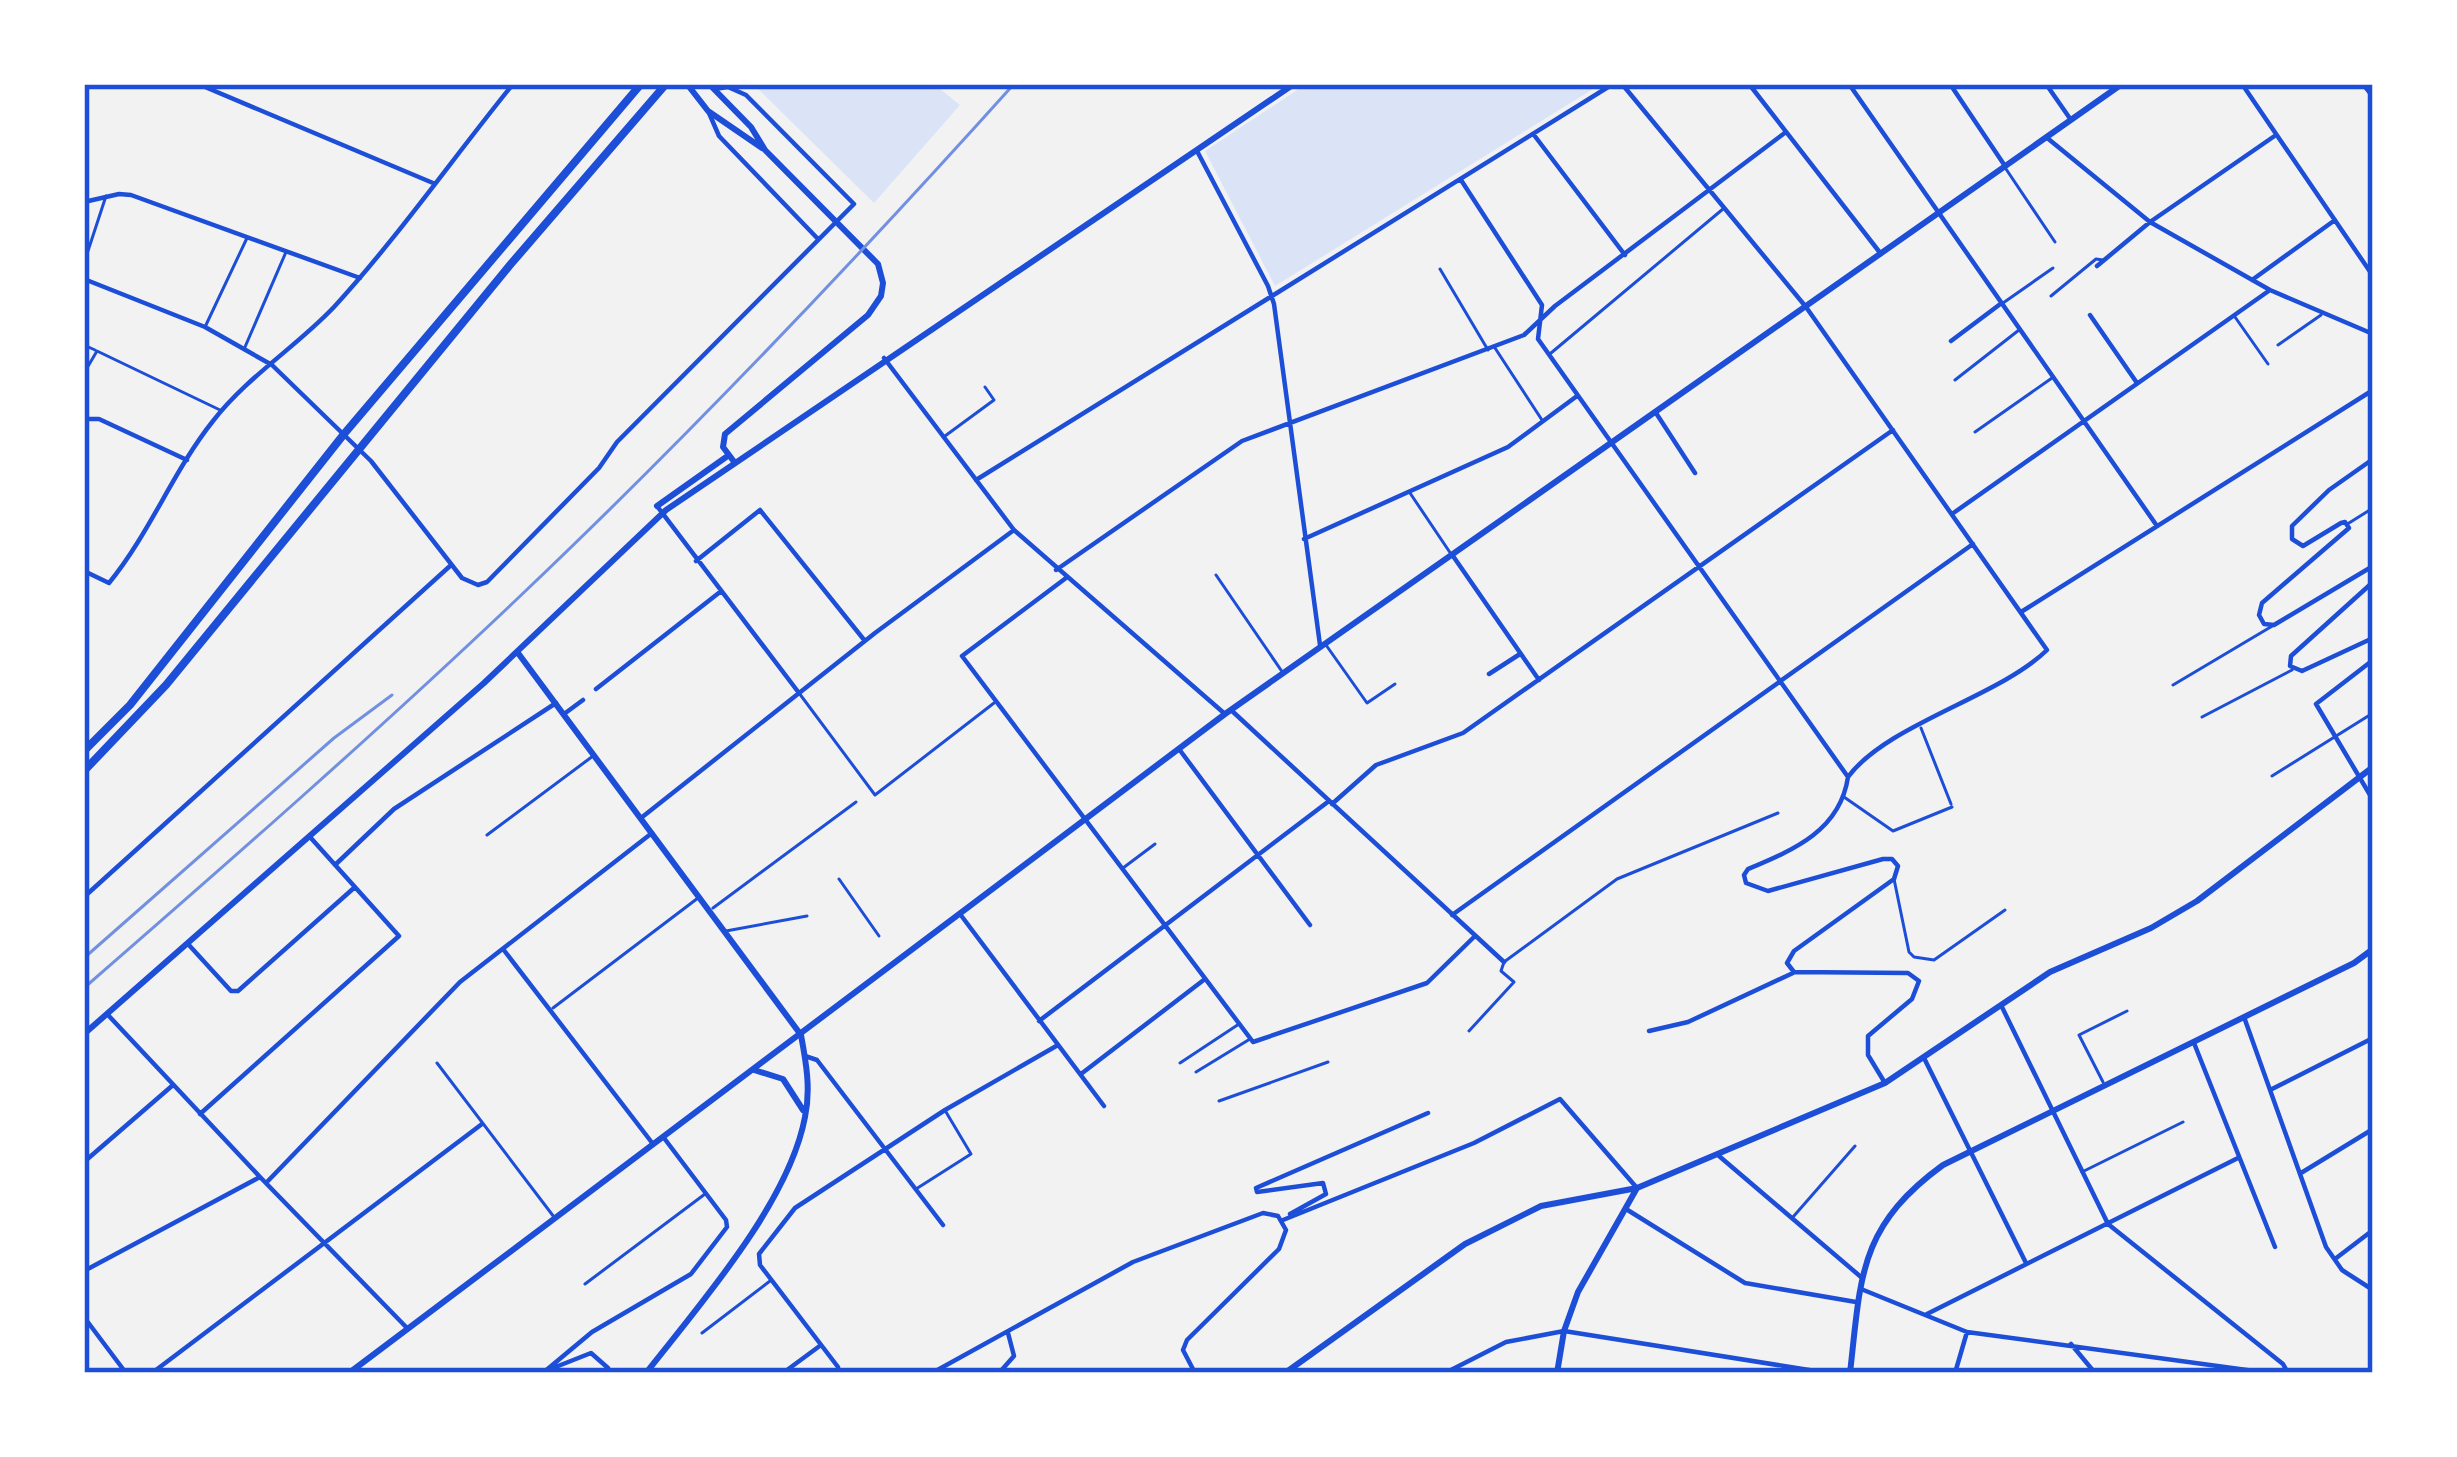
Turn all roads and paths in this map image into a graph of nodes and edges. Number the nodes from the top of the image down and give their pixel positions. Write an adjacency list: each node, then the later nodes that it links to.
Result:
1 (198, 84): 28 (street)
2 (513, 84): 28 (street)
3 (641, 84): 88 (main road)
4 (666, 84): 91 (main road)
5 (687, 84): 18 (street)
6 (1294, 84): 25 (street)
7 (1613, 84): 21 (street)
8 (1622, 84): 29 (street)
9 (1749, 84): 20 (street)
10 (1849, 84): 33 (street)
11 (1950, 84): 26 (street)
12 (2045, 84): 19 (street)
13 (2122, 84): 19 (street)
14 (2242, 84): 22 (street)
15 (2362, 84): 17 (lane)
16 (711, 87): 24 (street); 37 (street)
17 (2373, 98)
18 (708, 111): 24 (street); 37 (street)
19 (2071, 120): 23 (street)
20 (1786, 132): 29 (street); 40 (street)
21 (1533, 134): 27 (street); 41 (street)
22 (2277, 135): 34 (street); 35 (street)
23 (2046, 137): 26 (street); 35 (street)
24 (765, 150): 92 (street)
25 (1197, 151): 52 (street); 70 (street)
26 (2005, 166): 33 (street); 38 (lane)
27 (1461, 180): 52 (street); 59 (street)
28 (433, 183): 48 (street)
29 (1711, 191): 32 (street); 41 (street)
30 (106, 196): 31 (street); 36 (street); 43 (lane)
31 (84, 202)
32 (1724, 208): 55 (street); 69 (lane)
33 (1938, 213): 40 (street); 54 (street)
34 (2335, 220): 47 (street); 50 (street)
35 (2150, 222): 42 (street); 50 (street)
36 (248, 236): 39 (street); 60 (lane)
37 (818, 238): 109 (street)
38 (2055, 242)
39 (287, 251): 48 (street); 66 (lane)
40 (1881, 254): 55 (street)
41 (1624, 255): 59 (street)
42 (2104, 260): 44 (street); 53 (lane)
43 (84, 263)
44 (2097, 266)
45 (2053, 268): 54 (lane)
46 (1439, 269): 67 (lane)
47 (2373, 276)
48 (360, 278): 72 (street)
49 (84, 279): 60 (street)
50 (2252, 280): 51 (street)
51 (2270, 290): 56 (street); 58 (street)
52 (1272, 296): 84 (street); 97 (street)
53 (2051, 296)
54 (2001, 304): 61 (street); 63 (street)
55 (1806, 307): 81 (street); 86 (street)
56 (2324, 314): 62 (street); 65 (lane)
57 (2090, 315): 76 (street)
58 (2234, 316): 71 (lane); 76 (street)
59 (1540, 322): 67 (street); 69 (street)
60 (205, 327): 66 (street)
61 (2019, 330): 74 (street); 75 (lane)
62 (2373, 334)
63 (1951, 341)
64 (84, 345): 68 (lane)
65 (2278, 345)
66 (245, 347): 72 (street)
67 (1492, 349): 84 (street); 85 (lane)
68 (97, 351): 73 (lane); 80 (lane)
69 (1549, 355): 79 (street)
70 (885, 360): 89 (street); 95 (street)
71 (2268, 364)
72 (272, 365): 80 (street); 88 (street)
73 (84, 373)
74 (2053, 377): 83 (street); 87 (lane)
75 (1954, 380)
76 (2138, 383): 83 (street)
77 (985, 387): 89 (lane)
78 (2373, 390): 103 (street)
79 (1577, 396): 85 (street); 90 (street)
80 (221, 411): 94 (street)
81 (1655, 413): 90 (street); 96 (street)
82 (84, 419): 94 (street)
83 (2083, 421): 101 (street); 103 (street)
84 (1289, 422): 105 (street); 112 (street)
85 (1543, 422): 98 (street)
86 (1893, 430): 101 (street); 110 (street)
87 (1975, 432)
88 (344, 434): 91 (street); 145 (main road)
89 (942, 438): 97 (street)
90 (1611, 445): 107 (street); 110 (street)
91 (360, 449): 109 (street); 148 (main road)
92 (729, 455): 95 (street); 100 (street)
93 (2373, 459): 102 (street)
94 (187, 460): 113 (street)
95 (735, 463): 100 (street)
96 (1695, 473)
97 (976, 480): 104 (street)
98 (1409, 492): 105 (street); 107 (lane)
99 (2373, 508): 102 (lane)
100 (659, 510): 108 (street); 123 (street)
101 (1952, 514): 106 (street)
102 (2348, 524): 119 (street)
103 (2157, 526): 118 (street)
104 (1014, 530): 112 (street); 121 (street)
105 (1304, 539): 122 (street)
106 (1973, 544): 118 (street); 131 (street)
107 (1452, 556): 122 (street); 124 (street)
108 (696, 561): 117 (street); 121 (street)
109 (450, 566): 169 (street)
110 (1698, 566): 129 (street); 131 (street)
111 (2373, 566): 119 (street)
112 (1057, 570): 115 (street)
113 (84, 571)
114 (1216, 575): 127 (lane)
115 (1066, 578): 136 (street); 138 (street)
116 (2373, 582): 126 (street)
117 (720, 592): 133 (street); 134 (street)
118 (2021, 612): 142 (street)
119 (2274, 625): 132 (lane)
120 (2373, 638): 126 (street)
121 (865, 640): 134 (street)
122 (1323, 646): 127 (street); 130 (lane)
123 (518, 652): 137 (street); 161 (street)
124 (1520, 653): 128 (street); 129 (street)
125 (2373, 660): 143 (street)
126 (2292, 670): 141 (lane)
127 (1285, 674): 138 (street)
128 (1490, 674)
129 (1539, 680): 155 (street)
130 (1395, 684)
131 (1782, 684): 150 (street); 174 (street)
132 (2173, 686)
133 (596, 689)
134 (799, 693): 136 (lane); 157 (street)
135 (583, 700): 140 (street)
136 (995, 701): 158 (street)
137 (556, 703): 140 (street); 164 (street)
138 (1228, 712): 144 (street); 155 (street)
139 (2373, 713): 143 (lane)
140 (564, 714): 146 (street)
141 (2202, 717)
142 (1920, 726): 150 (street); 152 (lane)
143 (2335, 737): 149 (lane); 151 (street)
144 (1179, 749): 158 (street); 163 (street)
145 (84, 751)
146 (595, 755): 157 (street); 160 (lane)
147 (2373, 767): 151 (street)
148 (84, 771)
149 (2272, 776)
150 (1848, 777): 152 (street)
151 (2356, 777): 153 (street); 189 (street)
152 (1844, 796): 167 (street)
153 (2373, 800)
154 (856, 802): 171 (lane)
155 (1330, 803): 163 (street); 174 (street)
156 (1778, 813): 186 (lane)
157 (641, 818): 159 (street)
158 (1085, 820): 165 (street); 173 (street)
159 (652, 833): 170 (street); 182 (street)
160 (487, 835)
161 (310, 838): 164 (street); 181 (street)
162 (1155, 844): 165 (lane)
163 (1258, 856): 176 (street); 177 (street)
164 (335, 865): 168 (street)
165 (1122, 869): 176 (street)
166 (839, 879): 179 (lane)
167 (1894, 879): 172 (lane); 187 (street)
168 (355, 887): 181 (street); 221 (street)
169 (84, 897)
170 (700, 897): 171 (street); 190 (lane)
171 (710, 910): 178 (street)
172 (2006, 910)
173 (960, 914): 185 (street); 194 (street)
174 (1452, 915): 180 (street)
175 (807, 916): 178 (lane)
176 (1165, 926): 188 (street); 194 (street)
177 (1310, 926)
178 (724, 931): 199 (street)
179 (879, 936)
180 (1475, 936): 186 (street); 201 (street)
181 (188, 944): 192 (street)
182 (503, 949): 190 (street); 237 (street)
183 (2373, 949): 193 (street)
184 (890, 951): 185 (lane)
185 (898, 961): 199 (street)
186 (1504, 962): 196 (lane)
187 (1794, 972): 197 (street); 212 (street)
188 (1205, 980): 195 (street); 211 (street)
189 (2001, 1005): 205 (street); 219 (street)
190 (550, 1010): 227 (street)
191 (2127, 1011): 214 (lane)
192 (108, 1014): 198 (street); 213 (street)
193 (2244, 1017): 202 (street); 215 (street)
194 (1040, 1021): 203 (street)
195 (1239, 1024): 201 (street); 208 (lane)
196 (1469, 1031)
197 (1649, 1031)
198 (84, 1034)
199 (801, 1035): 204 (street); 209 (street)
200 (2373, 1038): 215 (street)
201 (1250, 1039): 210 (lane)
202 (2194, 1043): 214 (street); 232 (street)
203 (1058, 1045): 211 (street); 218 (street)
204 (805, 1056): 222 (street); 229 (street)
205 (1924, 1058): 212 (street); 230 (street)
206 (1328, 1062): 216 (lane)
207 (437, 1063): 224 (lane)
208 (1180, 1063)
209 (754, 1070): 222 (street); 226 (street)
210 (1196, 1072)
211 (1080, 1075): 217 (street)
212 (1885, 1083): 231 (street)
213 (173, 1085): 221 (street); 233 (street)
214 (2105, 1087): 219 (street)
215 (2270, 1090): 235 (street)
216 (1219, 1101)
217 (1104, 1106)
218 (945, 1110): 229 (street); 239 (lane)
219 (2053, 1112): 230 (street); 234 (street)
220 (1428, 1113): 244 (street)
221 (200, 1114): 236 (street)
222 (805, 1117): 276 (street)
223 (2183, 1122): 234 (lane)
224 (482, 1124): 243 (lane); 248 (street)
225 (2373, 1129): 235 (street)
226 (664, 1138): 227 (street); 240 (street)
227 (654, 1145): 243 (street)
228 (1855, 1146): 242 (lane)
229 (885, 1148): 239 (street); 254 (street)
230 (1972, 1152): 251 (street); 253 (street)
231 (1719, 1155): 238 (street); 242 (street)
232 (2239, 1158): 245 (street); 249 (street)
233 (84, 1162)
234 (2082, 1172): 245 (street)
235 (2300, 1174): 250 (street)
236 (260, 1177): 237 (street); 252 (street)
237 (266, 1184): 248 (street)
238 (1637, 1188): 241 (street); 244 (street); 281 (street)
239 (916, 1189): 246 (street)
240 (706, 1193): 255 (lane); 275 (street)
241 (1627, 1209): 258 (street); 262 (street)
242 (1792, 1218): 253 (street)
243 (555, 1219): 261 (street)
244 (1282, 1220): 265 (street); 280 (street)
245 (2108, 1224): 251 (street); 290 (street)
246 (943, 1225)
247 (2373, 1230): 250 (street)
248 (322, 1243): 261 (street); 273 (street)
249 (2275, 1247)
250 (2334, 1260): 257 (street)
251 (2027, 1264): 259 (street)
252 (84, 1271)
253 (1861, 1276): 256 (street)
254 (772, 1280): 264 (lane); 267 (street)
255 (585, 1284)
256 (1861, 1289): 258 (street); 259 (street)
257 (2373, 1290)
258 (1858, 1302): 285 (street)
259 (1923, 1316): 263 (street)
260 (84, 1317): 272 (street)
261 (408, 1329): 274 (street)
262 (1564, 1331): 282 (street); 283 (street); 284 (street)
263 (1967, 1332): 266 (street); 286 (street)
264 (702, 1333)
265 (1007, 1333): 278 (street); 279 (street)
266 (2071, 1344): 268 (street); 287 (street)
267 (821, 1345): 269 (street); 277 (street)
268 (2187, 1360): 271 (street); 288 (lane)
269 (838, 1367)
270 (608, 1368): 275 (street)
271 (2247, 1371): 289 (street)
272 (125, 1373)
273 (152, 1373)
274 (349, 1373)
275 (543, 1373)
276 (646, 1373)
277 (783, 1373)
278 (932, 1373)
279 (999, 1373)
280 (1195, 1373)
281 (1285, 1373)
282 (1445, 1373)
283 (1556, 1373)
284 (1828, 1373)
285 (1850, 1373)
286 (1955, 1373)
287 (2095, 1373)
288 (2198, 1373)
289 (2269, 1373)
290 (2288, 1373)

